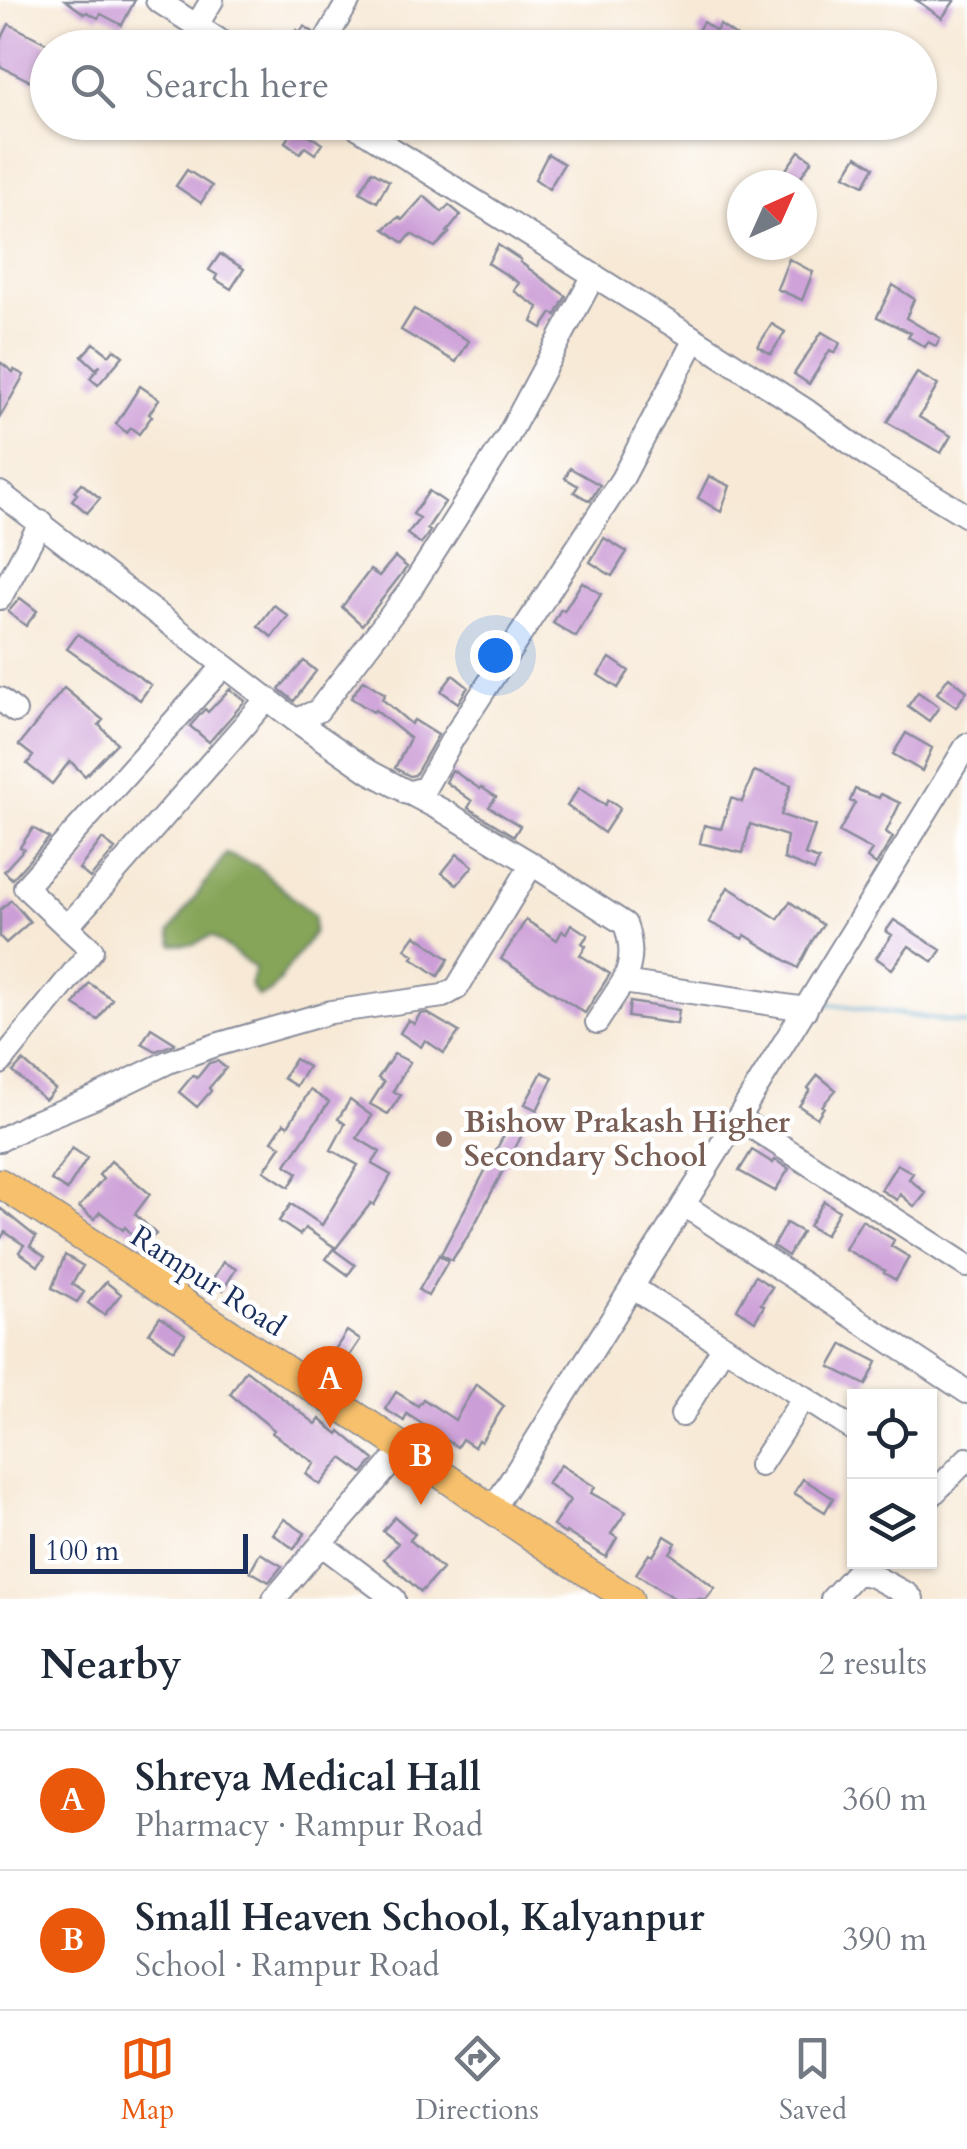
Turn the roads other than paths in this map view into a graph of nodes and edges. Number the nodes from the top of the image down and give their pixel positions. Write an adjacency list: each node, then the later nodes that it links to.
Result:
1 (157, 0): 4 (street)
2 (212, 0): 4 (street)
3 (349, 0): 6 (street)
4 (196, 26): 5 (street)
5 (202, 30)
6 (332, 30)
7 (378, 140): 8 (street)
8 (594, 275): 9 (street); 16 (street)
9 (695, 338): 11 (street); 18 (street)
10 (0, 492): 12 (street)
11 (967, 516)
12 (41, 522): 13 (street); 14 (street)
13 (0, 598)
14 (224, 667): 15 (street); 22 (street)
15 (266, 699): 16 (street); 22 (street)
16 (295, 720): 19 (street)
17 (967, 744): 24 (street)
18 (435, 773): 19 (street); 20 (street)
19 (408, 793): 20 (street)
20 (447, 813): 21 (street)
21 (532, 864): 23 (street); 28 (street)
22 (67, 926): 26 (street)
23 (623, 982): 24 (street); 25 (street)
24 (806, 1009): 27 (street)
25 (597, 1022)
26 (0, 1064)
27 (738, 1118): 30 (street); 31 (street)
28 (0, 1140)
29 (0, 1183): 38 (main road, Rampur Road)
30 (684, 1205): 32 (street); 34 (street)
31 (967, 1266)
32 (632, 1287): 33 (street); 42 (street)
33 (724, 1346): 35 (street); 36 (street)
34 (967, 1392)
35 (804, 1397): 37 (street); 40 (street)
36 (682, 1415)
37 (847, 1425)
38 (404, 1448): 42 (main road, Rampur Road); 43 (street)
39 (967, 1458): 41 (street)
40 (760, 1465)
41 (937, 1484)
42 (493, 1509): 48 (main road, Rampur Road)
43 (321, 1544): 46 (street); 47 (street)
44 (859, 1569): 49 (street)
45 (863, 1569): 50 (street)
46 (274, 1599)
47 (394, 1599)
48 (630, 1599)
49 (832, 1599)
50 (912, 1599)

